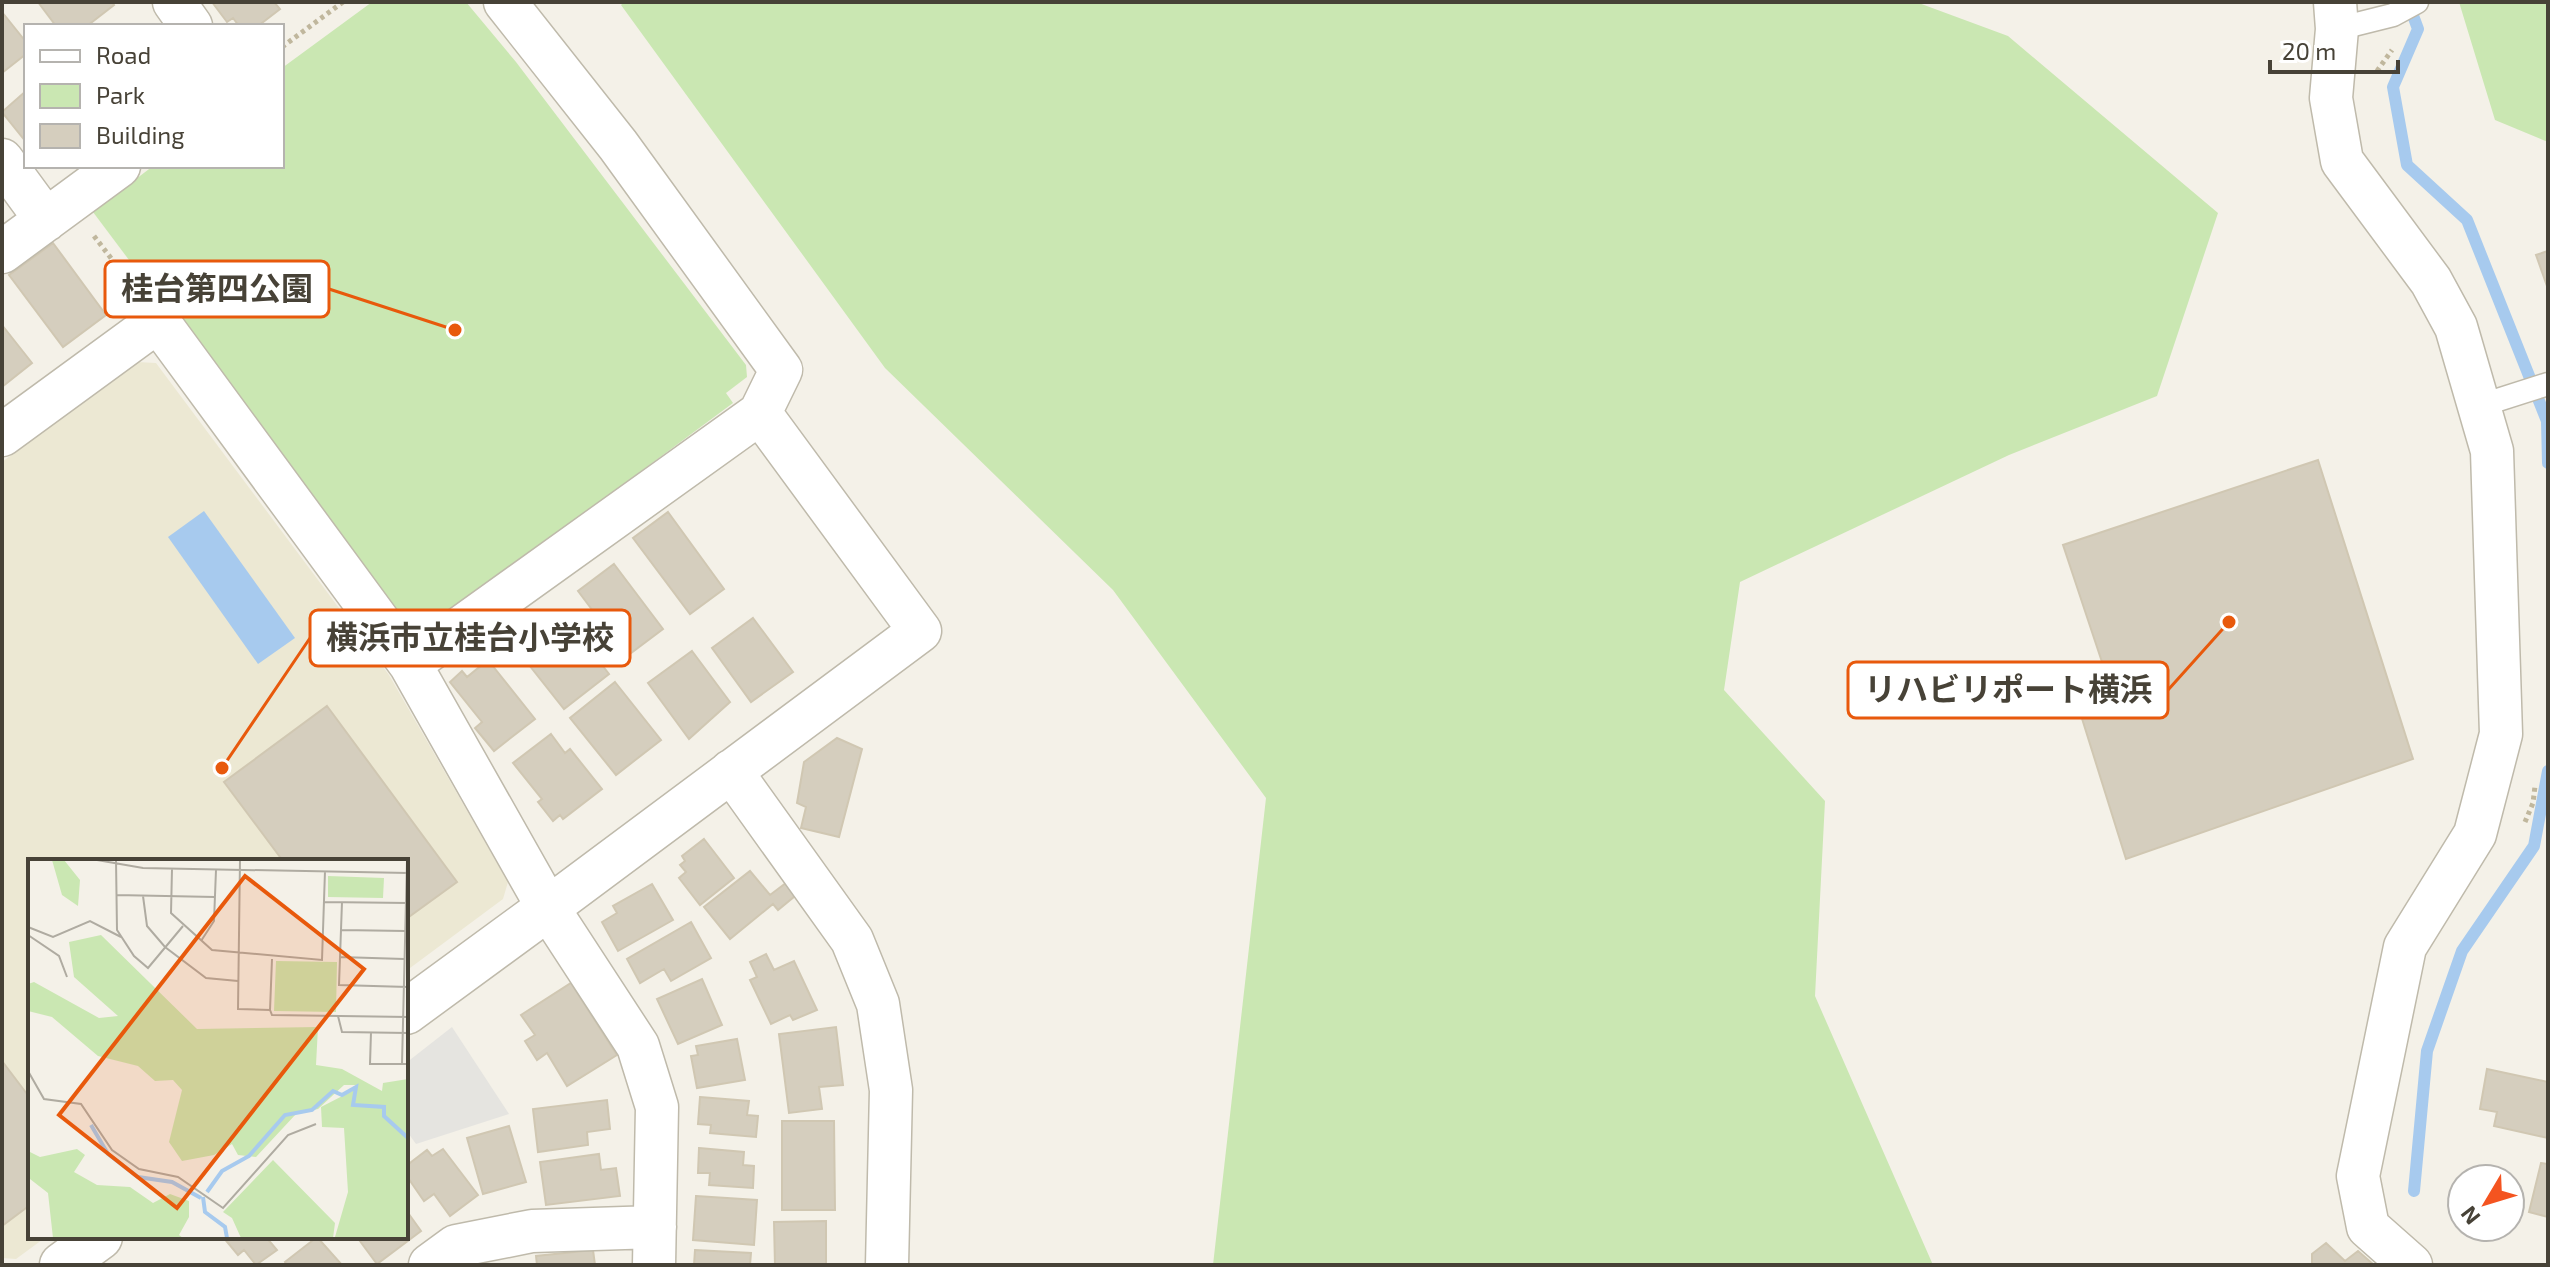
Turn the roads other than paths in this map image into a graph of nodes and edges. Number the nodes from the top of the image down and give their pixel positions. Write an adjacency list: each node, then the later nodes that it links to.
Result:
1 (174, 2): 5 (street)
2 (505, 2): 12 (street)
3 (2413, 4): 4 (lane)
4 (2336, 16): 11 (street)
5 (190, 24)
6 (2, 160): 8 (street)
7 (116, 168): 8 (street)
8 (57, 211): 9 (street)
9 (2, 252)
10 (2548, 384): 11 (lane)
11 (2479, 406): 23 (street)
12 (760, 413): 14 (street); 15 (street)
13 (2, 435): 14 (street)
14 (410, 664): 16 (street)
15 (731, 771): 16 (street); 22 (street)
16 (548, 908): 17 (street); 19 (street)
17 (408, 1011)
18 (97, 1239): 20 (street)
19 (654, 1246): 21 (street)
20 (62, 1265)
21 (430, 1265)
22 (887, 1265)
23 (2411, 1265)

